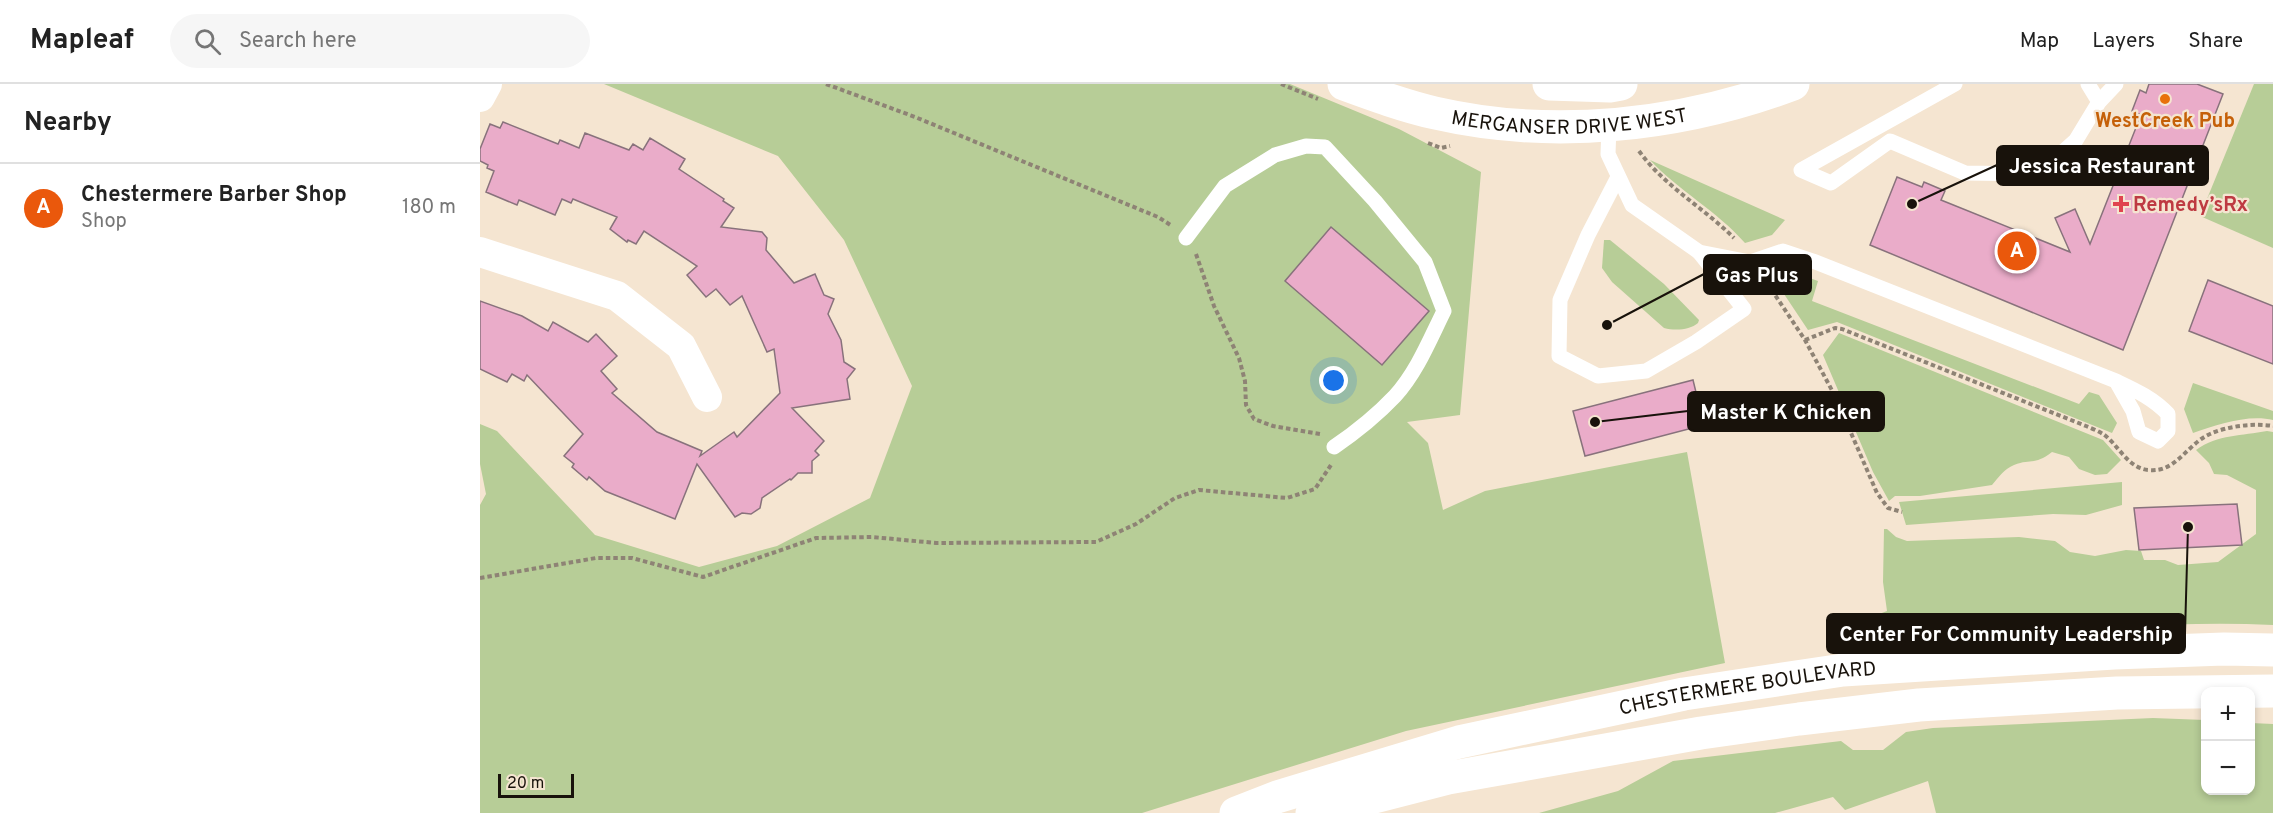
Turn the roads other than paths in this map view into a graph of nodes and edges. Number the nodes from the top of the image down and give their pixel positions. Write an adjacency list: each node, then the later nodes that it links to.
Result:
1 (488, 84): 9 (street)
2 (1344, 84): 11 (main road, MERGANSER DRIVE WEST)
3 (1549, 84): 8 (main road, MERGANSER DRIVE WEST)
4 (1793, 84): 11 (main road, MERGANSER DRIVE WEST)
5 (1955, 84): 10 (lane)
6 (2088, 84): 10 (lane)
7 (2116, 84): 10 (lane)
8 (1616, 85): 11 (main road)
9 (480, 97)
10 (2099, 102)
11 (1609, 126): 12 (lane)
12 (1618, 177): 15 (lane); 15 (lane)
13 (1186, 238): 18 (lane)
14 (480, 252): 17 (street)
15 (1699, 252): 16 (lane)
16 (2116, 381)
17 (707, 397)
18 (1334, 447)
19 (2273, 650): 21 (main road, CHESTERMERE BOULEVARD)
20 (2273, 691): 22 (main road, CHESTERMERE BOULEVARD)
21 (1236, 813)
22 (1312, 813)

